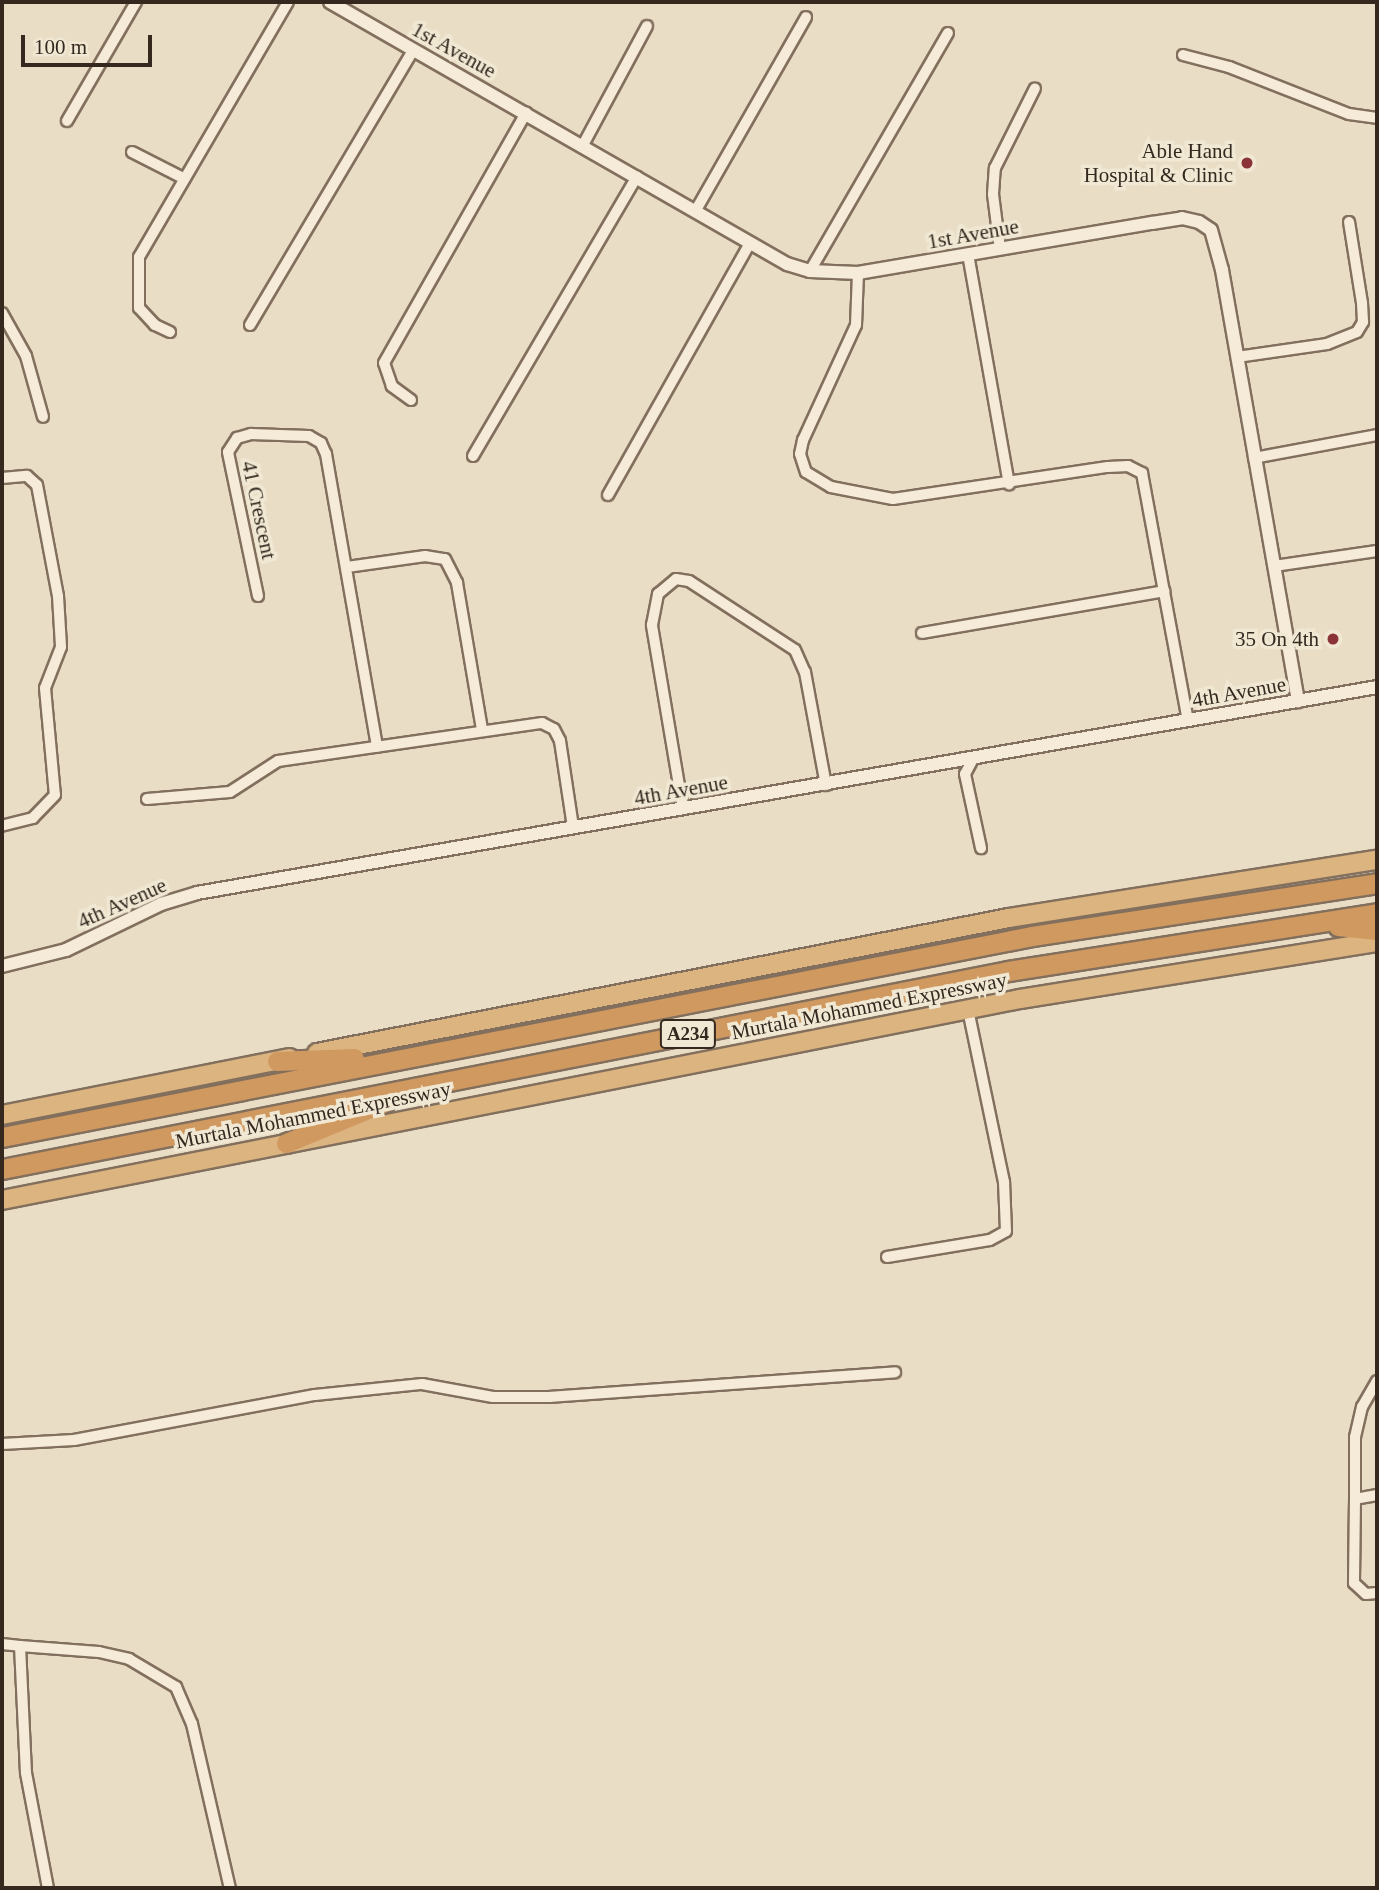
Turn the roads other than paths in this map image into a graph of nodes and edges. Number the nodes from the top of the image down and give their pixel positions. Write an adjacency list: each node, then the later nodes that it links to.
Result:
1 (136, 2): 12 (street)
2 (288, 2): 16 (street)
3 (330, 2): 7 (street, 1st Avenue)
4 (806, 17): 17 (street)
5 (647, 26): 13 (street)
6 (948, 33): 22 (street)
7 (413, 50): 10 (street, 1st Avenue); 25 (street)
8 (1183, 55): 11 (street)
9 (1035, 88): 20 (street)
10 (526, 113): 13 (street, 1st Avenue); 28 (street)
11 (1377, 118)
12 (67, 121)
13 (583, 145): 15 (street, 1st Avenue)
14 (132, 152): 16 (street)
15 (637, 176): 17 (street, 1st Avenue); 31 (street)
16 (185, 178): 26 (street)
17 (696, 211): 19 (street, 1st Avenue)
18 (1349, 222): 27 (street)
19 (750, 243): 22 (street, 1st Avenue); 35 (street)
20 (1000, 249): 21 (street, 1st Avenue); 27 (street, 1st Avenue)
21 (968, 254): 23 (street, 1st Avenue); 34 (street)
22 (810, 271): 23 (street, 1st Avenue)
23 (858, 273): 34 (street)
24 (2, 313): 29 (street)
25 (250, 325)
26 (170, 332)
27 (1237, 357): 32 (street, 1st Avenue)
28 (411, 400)
29 (43, 417)
30 (1377, 435): 32 (street)
31 (473, 456)
32 (1255, 458): 37 (street, 1st Avenue)
33 (2, 478): 51 (street)
34 (1009, 484): 39 (street)
35 (608, 495)
36 (1377, 551): 37 (street)
37 (1274, 566): 43 (street, 1st Avenue)
38 (347, 568): 40 (street, 41 Crescent); 45 (street); 46 (street, 41 Crescent)
39 (1164, 592): 41 (street); 44 (street)
40 (258, 596)
41 (922, 633)
42 (1377, 687): 43 (street, 4th Avenue)
43 (1298, 701): 44 (street, 4th Avenue)
44 (1188, 721): 47 (street, 4th Avenue)
45 (482, 730): 46 (street); 52 (street)
46 (377, 747): 49 (street)
47 (973, 759): 48 (street, 4th Avenue); 53 (street)
48 (826, 785): 50 (street, 4th Avenue); 50 (street)
49 (147, 799)
50 (683, 809): 52 (street, 4th Avenue)
51 (2, 825)
52 (573, 827): 60 (street, 4th Avenue)
53 (981, 848)
54 (1377, 860): 63 (highway)
55 (1377, 883): 62 (highway, Murtala Mohammed Expressway / A234)
56 (1377, 913): 57 (highway, Murtala Mohammed Expressway / A234)
57 (1309, 922): 58 (highway); 64 (highway, Murtala Mohammed Expressway / A234)
58 (1377, 930)
59 (1377, 942): 61 (highway, Murtala Mohammed Expressway)
60 (2, 965)
61 (968, 1009): 67 (highway, Murtala Mohammed Expressway); 70 (street)
62 (414, 1055): 63 (highway); 66 (highway, Murtala Mohammed Expressway / A234)
63 (277, 1061): 65 (highway)
64 (425, 1085): 67 (highway); 68 (highway, Murtala Mohammed Expressway / A234)
65 (2, 1115)
66 (2, 1137)
67 (286, 1143): 69 (highway, Murtala Mohammed Expressway)
68 (2, 1169)
69 (2, 1200)
70 (887, 1257)
71 (895, 1372): 73 (street)
72 (1377, 1381): 75 (street)
73 (2, 1444)
74 (1377, 1494): 75 (street)
75 (1354, 1499): 76 (street)
76 (1377, 1593)
77 (2, 1644): 78 (street)
78 (20, 1646): 79 (street); 80 (street)
79 (48, 1888)
80 (230, 1888)

